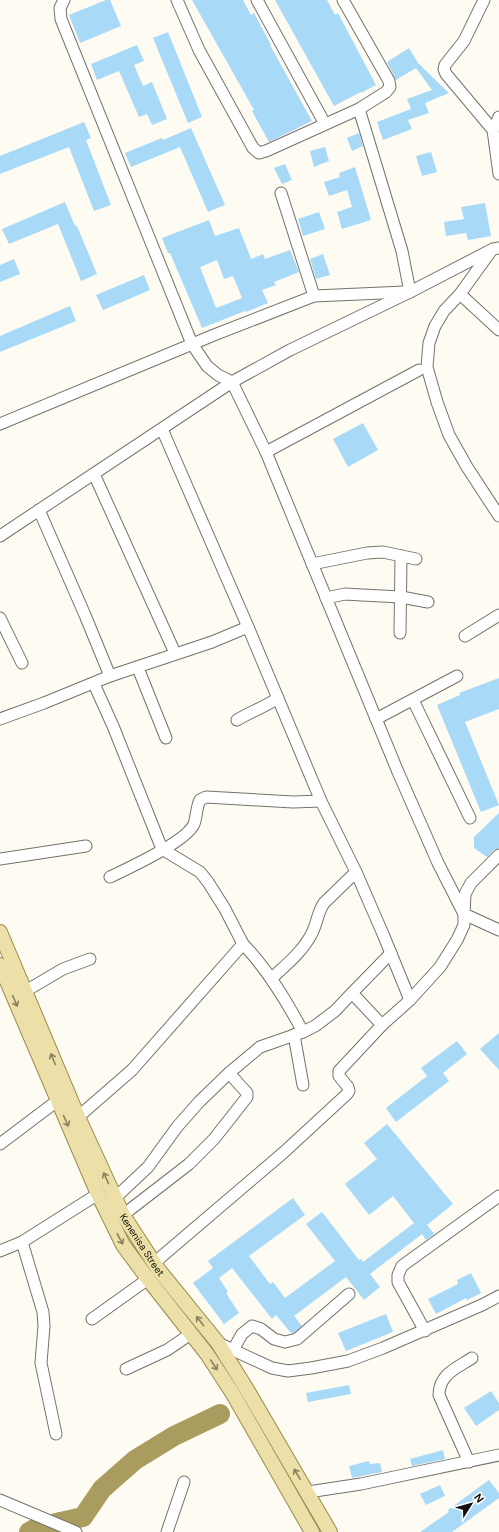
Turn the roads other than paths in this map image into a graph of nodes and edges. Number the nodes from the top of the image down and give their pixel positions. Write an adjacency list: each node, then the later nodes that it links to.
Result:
1 (64, 0): 17 (street)
2 (177, 0): 8 (street)
3 (258, 0): 8 (street)
4 (343, 0): 6 (street)
5 (484, 0): 9 (street)
6 (359, 109): 8 (street); 13 (street)
7 (499, 117): 9 (street)
8 (325, 124)
9 (493, 130): 10 (street)
10 (499, 174)
11 (281, 193): 15 (street)
12 (496, 248): 13 (street); 14 (street)
13 (410, 292): 15 (street); 19 (street)
14 (460, 294): 16 (street); 25 (street)
15 (314, 296): 17 (street)
16 (499, 330)
17 (192, 344): 19 (street); 20 (street)
18 (420, 370): 22 (street)
19 (232, 382): 21 (street); 22 (street)
20 (0, 424)
21 (162, 429): 23 (street); 35 (street)
22 (266, 452): 29 (street)
23 (94, 474): 24 (street); 38 (street)
24 (38, 510): 26 (street); 41 (street)
25 (499, 516)
26 (0, 536)
27 (401, 556): 28 (street); 29 (street); 31 (street)
28 (416, 559)
29 (312, 564): 30 (street)
30 (326, 598): 31 (street); 47 (street)
31 (402, 598): 32 (street); 36 (street)
32 (428, 602)
33 (499, 615): 37 (street)
34 (0, 618): 39 (street)
35 (248, 627): 38 (street); 44 (street)
36 (400, 633)
37 (465, 636)
38 (176, 653): 40 (street)
39 (22, 663)
40 (138, 668): 41 (street); 49 (street)
41 (110, 676): 43 (street)
42 (457, 676): 45 (street)
43 (94, 684): 46 (street); 53 (street)
44 (278, 698): 48 (street); 50 (street)
45 (413, 700): 47 (street); 51 (street)
46 (0, 719)
47 (376, 719): 58 (street)
48 (237, 720)
49 (166, 738)
50 (321, 801): 53 (street); 56 (street)
51 (470, 818)
52 (86, 846): 55 (street)
53 (162, 849): 57 (street); 61 (street)
54 (499, 855): 58 (street)
55 (0, 859)
56 (356, 872): 62 (street); 65 (street)
57 (110, 878)
58 (464, 914): 59 (street); 68 (street)
59 (499, 930)
60 (0, 932): 66 (main road, Kenenisa Street)
61 (243, 944): 65 (street); 74 (street)
62 (391, 954): 67 (street); 68 (street)
63 (90, 958): 66 (street)
64 (0, 965): 73 (main road, Kenenisa Street, one-way to 73)
65 (272, 978): 70 (street)
66 (24, 992): 74 (main road, Kenenisa Street, one-way to 66)
67 (352, 993): 69 (street); 70 (street)
68 (410, 1000): 69 (street)
69 (382, 1025): 82 (street)
70 (299, 1034): 71 (street); 72 (street)
71 (229, 1073): 78 (street); 79 (street)
72 (303, 1085)
73 (57, 1101): 75 (street); 76 (main road, Kenenisa Street, one-way to 76)
74 (78, 1117): 78 (main road, Kenenisa Street, one-way to 74)
75 (0, 1144)
76 (98, 1194): 80 (street); 83 (main road, Kenenisa Street, one-way to 83)
77 (499, 1196): 87 (street)
78 (115, 1198): 79 (main road, Kenenisa Street)
79 (123, 1215): 82 (main road, Kenenisa Street)
80 (22, 1242): 81 (street); 93 (street)
81 (0, 1251)
82 (154, 1263): 89 (main road, Kenenisa Street, one-way to 82)
83 (148, 1279): 86 (street); 88 (main road, Kenenisa Street)
84 (349, 1294): 90 (street)
85 (499, 1296): 87 (street)
86 (92, 1319)
87 (425, 1331): 90 (street)
88 (192, 1333): 92 (street); 101 (main road, Kenenisa Street, one-way to 101)
89 (218, 1343): 90 (street); 97 (main road, Kenenisa Street, one-way to 89)
90 (233, 1350)
91 (472, 1358): 95 (street)
92 (126, 1369)
93 (56, 1434)
94 (499, 1455): 95 (street)
95 (469, 1462): 97 (street)
96 (184, 1482): 100 (street)
97 (308, 1492): 102 (main road, Kenenisa Street)
98 (0, 1499): 99 (street)
99 (75, 1532)
100 (167, 1532)
101 (312, 1532)
102 (330, 1532)

